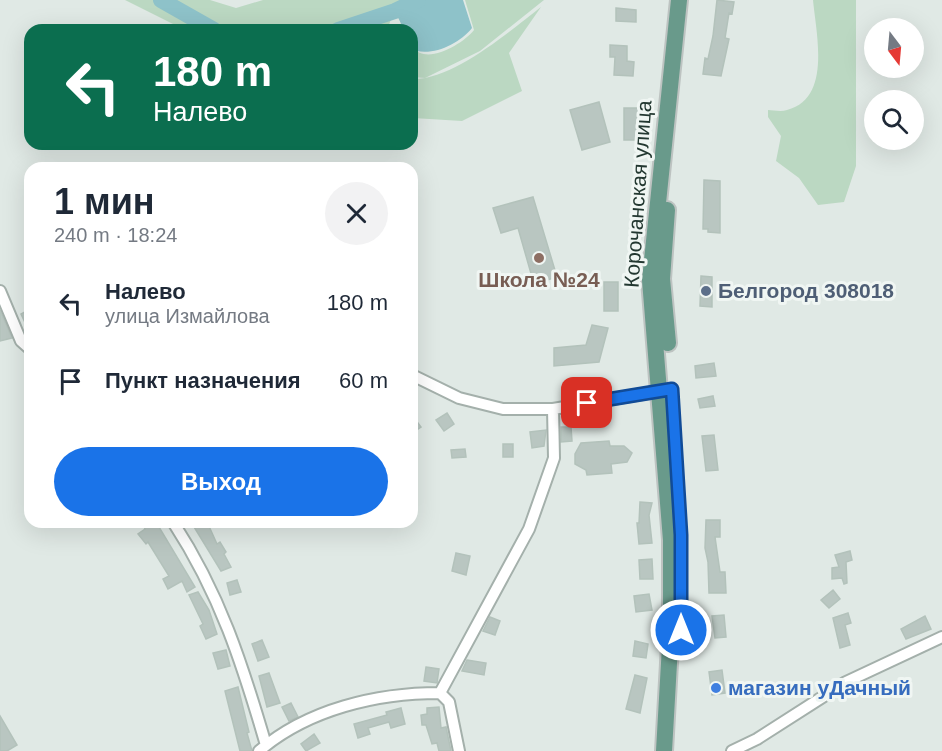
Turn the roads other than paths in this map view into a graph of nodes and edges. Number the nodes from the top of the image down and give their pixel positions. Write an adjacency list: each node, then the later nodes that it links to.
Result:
1 (679, 0): 6 (main road, Корочанская улица)
2 (688, 0): 6 (main road, Корочанская улица)
3 (0, 291): 4 (street)
4 (24, 344)
5 (418, 378): 7 (street)
6 (666, 390): 7 (street); 13 (main road, Корочанская улица); 14 (main road, Корочанская улица)
7 (553, 409): 10 (street)
8 (176, 528): 11 (street)
9 (942, 636): 15 (street)
10 (440, 693): 11 (street); 12 (street)
11 (262, 748)
12 (459, 751)
13 (664, 751)
14 (674, 751)
15 (732, 751)

